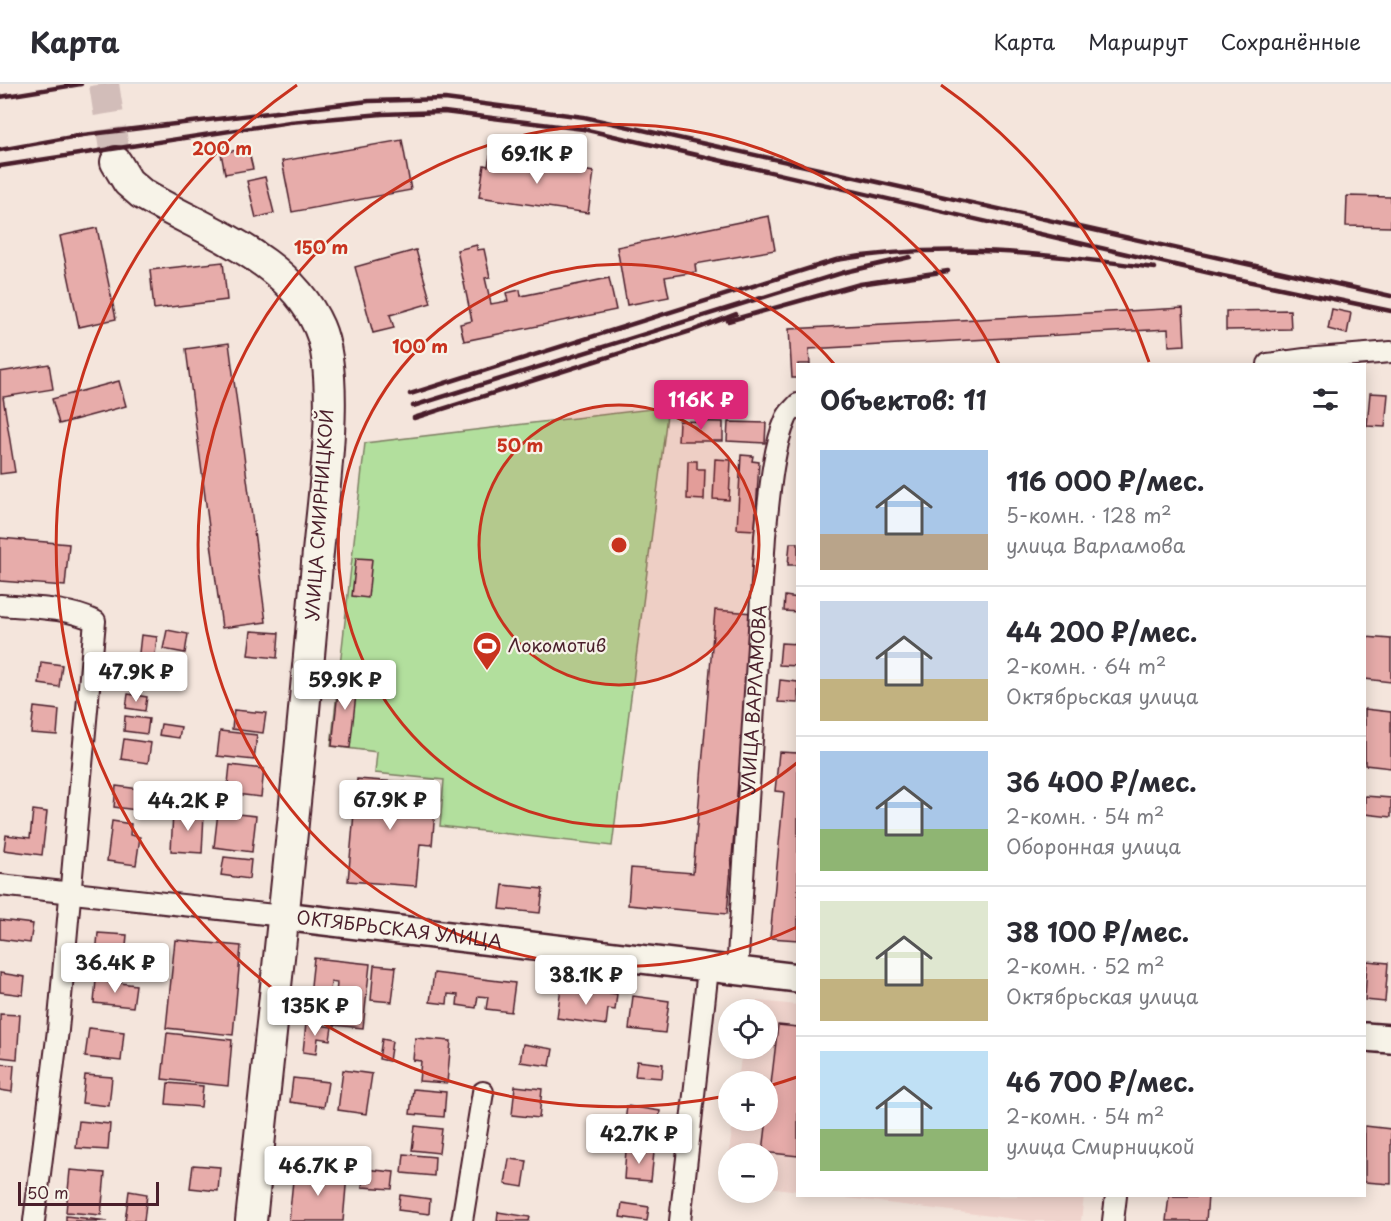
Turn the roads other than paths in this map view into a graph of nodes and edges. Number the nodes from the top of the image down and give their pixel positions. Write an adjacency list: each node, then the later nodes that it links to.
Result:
1 (116, 162): 8 (main road, УЛИЦА СМИРНИЦКОЙ)
2 (1391, 352): 3 (street)
3 (1274, 363)
4 (796, 406): 10 (street, УЛИЦА ВАРЛАМОВА)
5 (0, 605): 7 (street)
6 (0, 885): 7 (street, ОКТЯБРЬСКАЯ УЛИЦА)
7 (72, 892): 8 (street, ОКТЯБРЬСКАЯ УЛИЦА); 16 (street)
8 (283, 916): 9 (main road, ОКТЯБРЬСКАЯ УЛИЦА); 17 (main road, УЛИЦА СМИРНИЦКОЙ)
9 (708, 969): 10 (main road, ОКТЯБРЬСКАЯ УЛИЦА); 19 (street)
10 (737, 972): 11 (main road, ОКТЯБРЬСКАЯ УЛИЦА)
11 (796, 978)
12 (1366, 1037): 13 (main road)
13 (1391, 1040)
14 (483, 1092): 18 (street)
15 (1116, 1197): 20 (street)
16 (34, 1221)
17 (251, 1221)
18 (462, 1221)
19 (680, 1221)
20 (1113, 1221)

